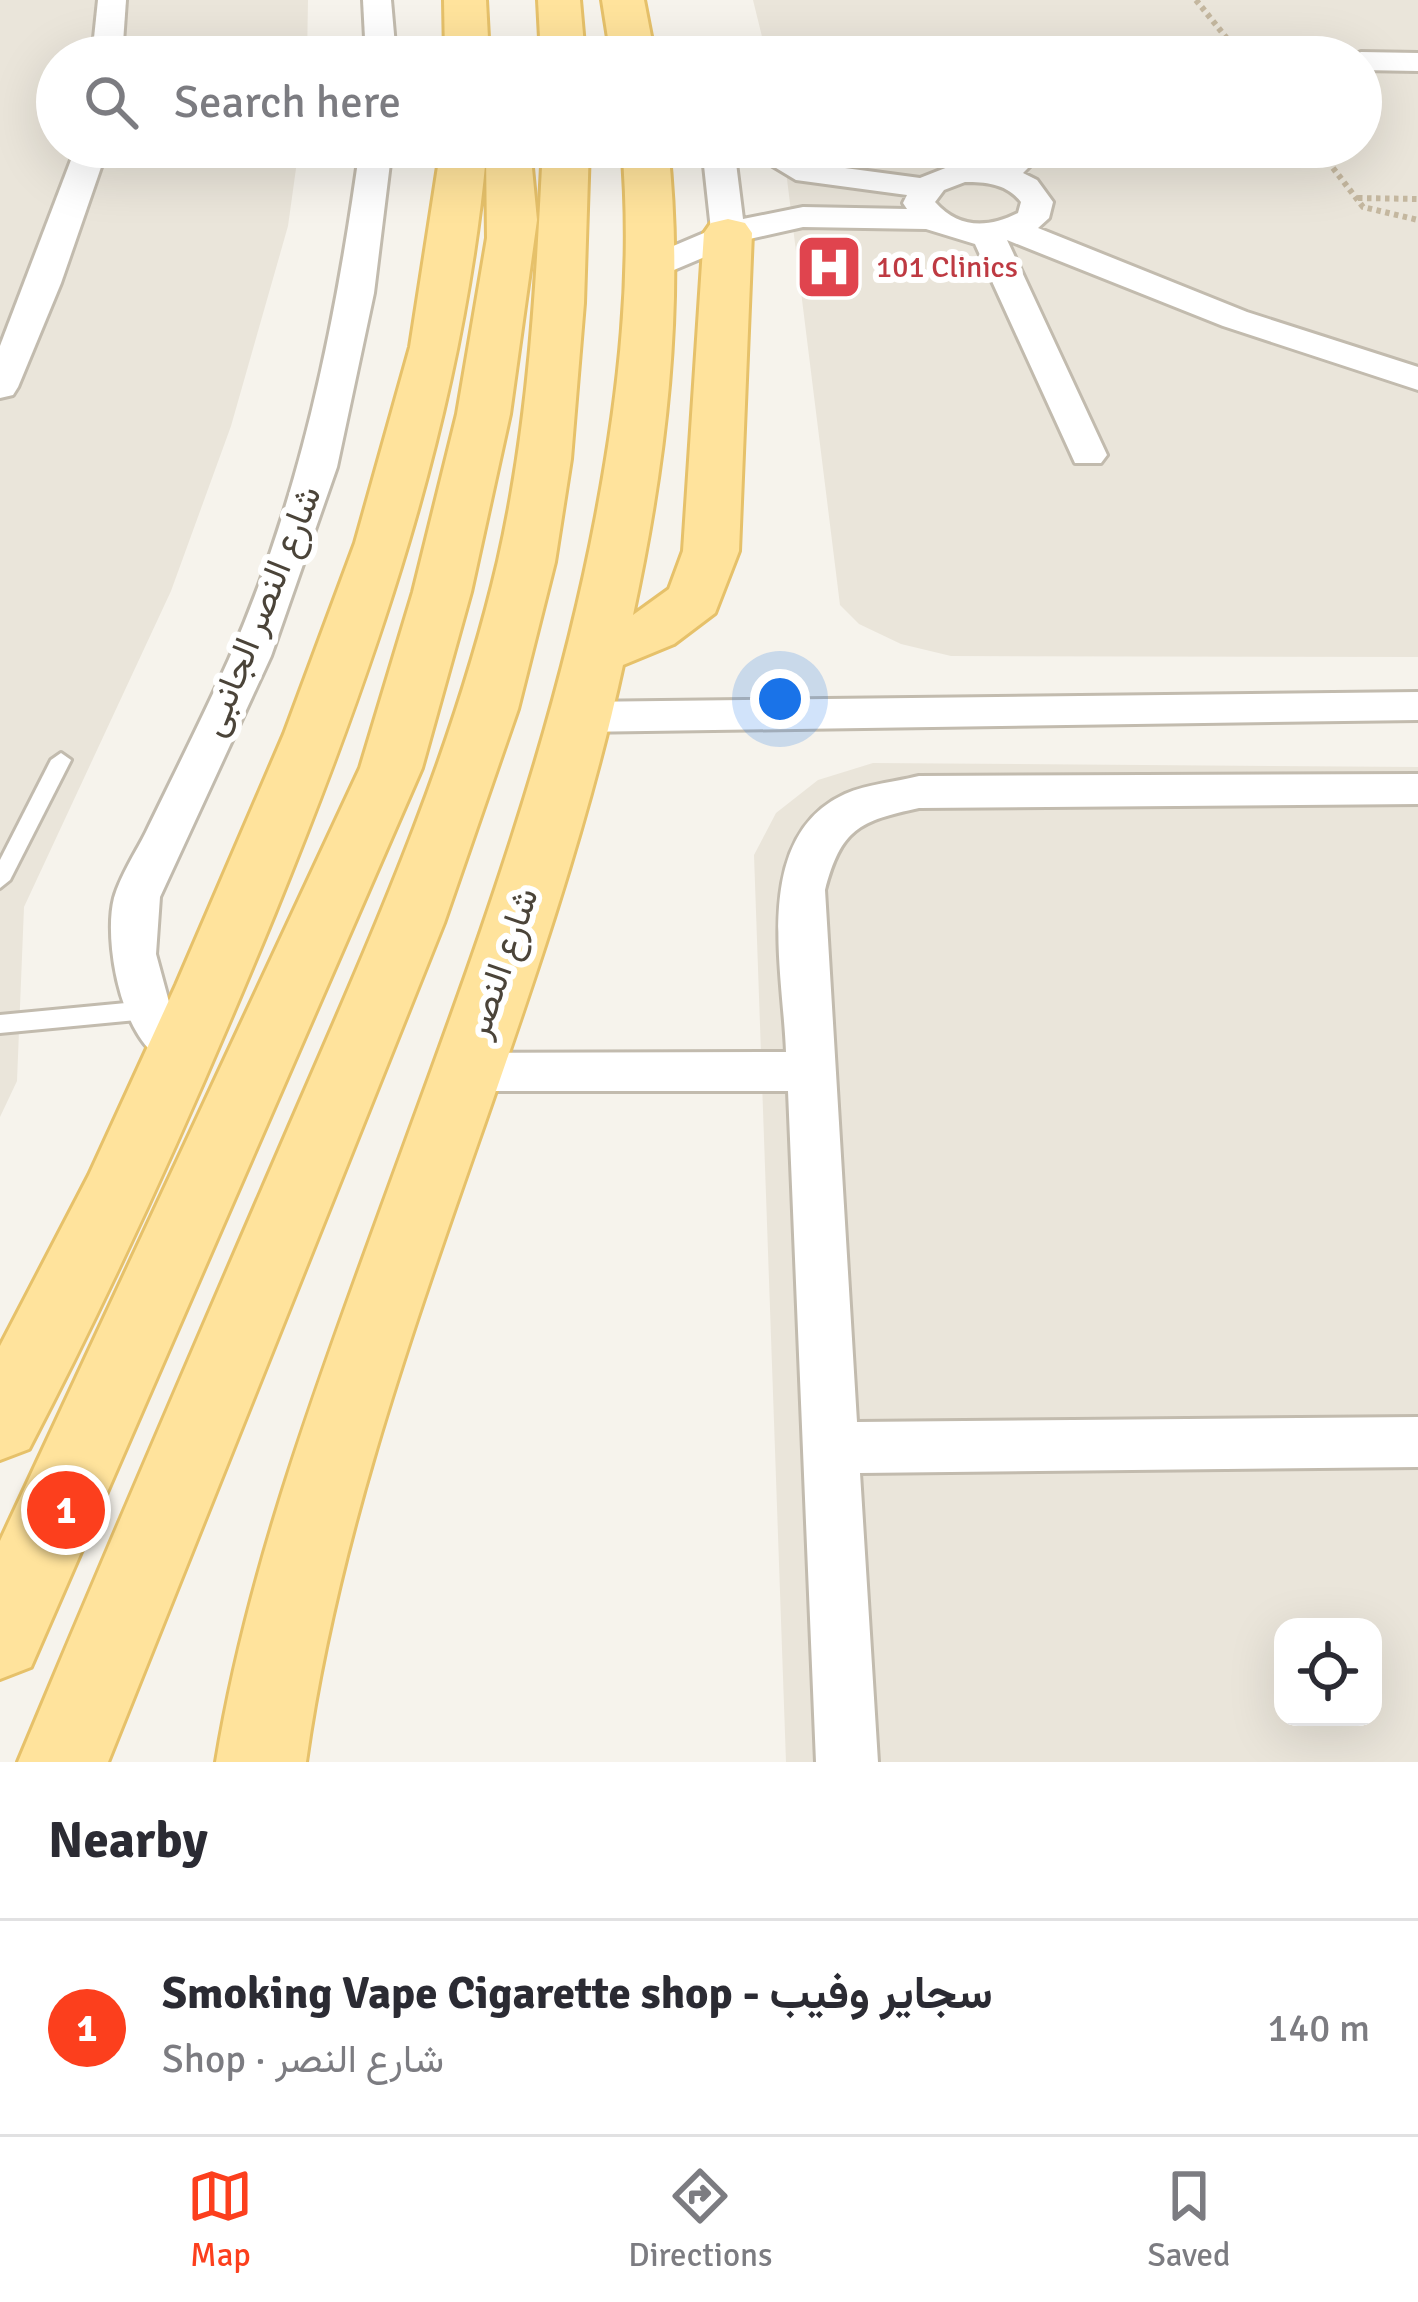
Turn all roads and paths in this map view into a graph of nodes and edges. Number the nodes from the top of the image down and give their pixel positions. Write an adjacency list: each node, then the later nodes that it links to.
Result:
1 (112, 0): 7 (street)
2 (377, 0): 8 (street)
3 (465, 0): 9 (main road)
4 (559, 0): 10 (main road)
5 (623, 0): 11 (main road)
6 (1196, 0): 12 (path)
7 (109, 36)
8 (380, 36)
9 (466, 36)
10 (562, 36)
11 (629, 36)
12 (1225, 36)
13 (1382, 61): 14 (street)
14 (1418, 62)
15 (85, 168): 34 (street)
16 (373, 168): 43 (street, شارع النصر الجانبى)
17 (461, 168): 43 (main road)
18 (509, 168): 49 (main road)
19 (565, 168): 51 (main road)
20 (646, 168): 32 (main road, شارع النصر)
21 (720, 168): 31 (street)
22 (797, 168): 28 (street)
23 (1011, 168): 25 (street)
24 (1333, 168): 26 (path)
25 (1002, 176): 28 (street); 30 (street)
26 (1357, 198): 27 (path); 29 (path)
27 (1418, 199)
28 (927, 203): 30 (street); 31 (street)
29 (1418, 220)
30 (1000, 232): 33 (street); 35 (street)
31 (728, 233): 32 (street); 36 (main road)
32 (650, 268): 36 (main road, شارع النصر)
33 (1418, 379)
34 (0, 387)
35 (1088, 455)
36 (599, 652): 38 (main road, شارع النصر)
37 (1418, 706): 38 (street)
38 (579, 717): 45 (main road, شارع النصر)
39 (61, 760): 41 (lane)
40 (1418, 789): 44 (street)
41 (0, 880)
42 (0, 1024): 43 (lane)
43 (165, 1030): 46 (main road)
44 (812, 1071): 45 (street); 48 (street)
45 (464, 1072): 50 (main road, شارع النصر)
46 (0, 1423)
47 (1418, 1442): 48 (street)
48 (831, 1448): 52 (street)
49 (0, 1637)
50 (258, 1755)
51 (63, 1762)
52 (847, 1762)

